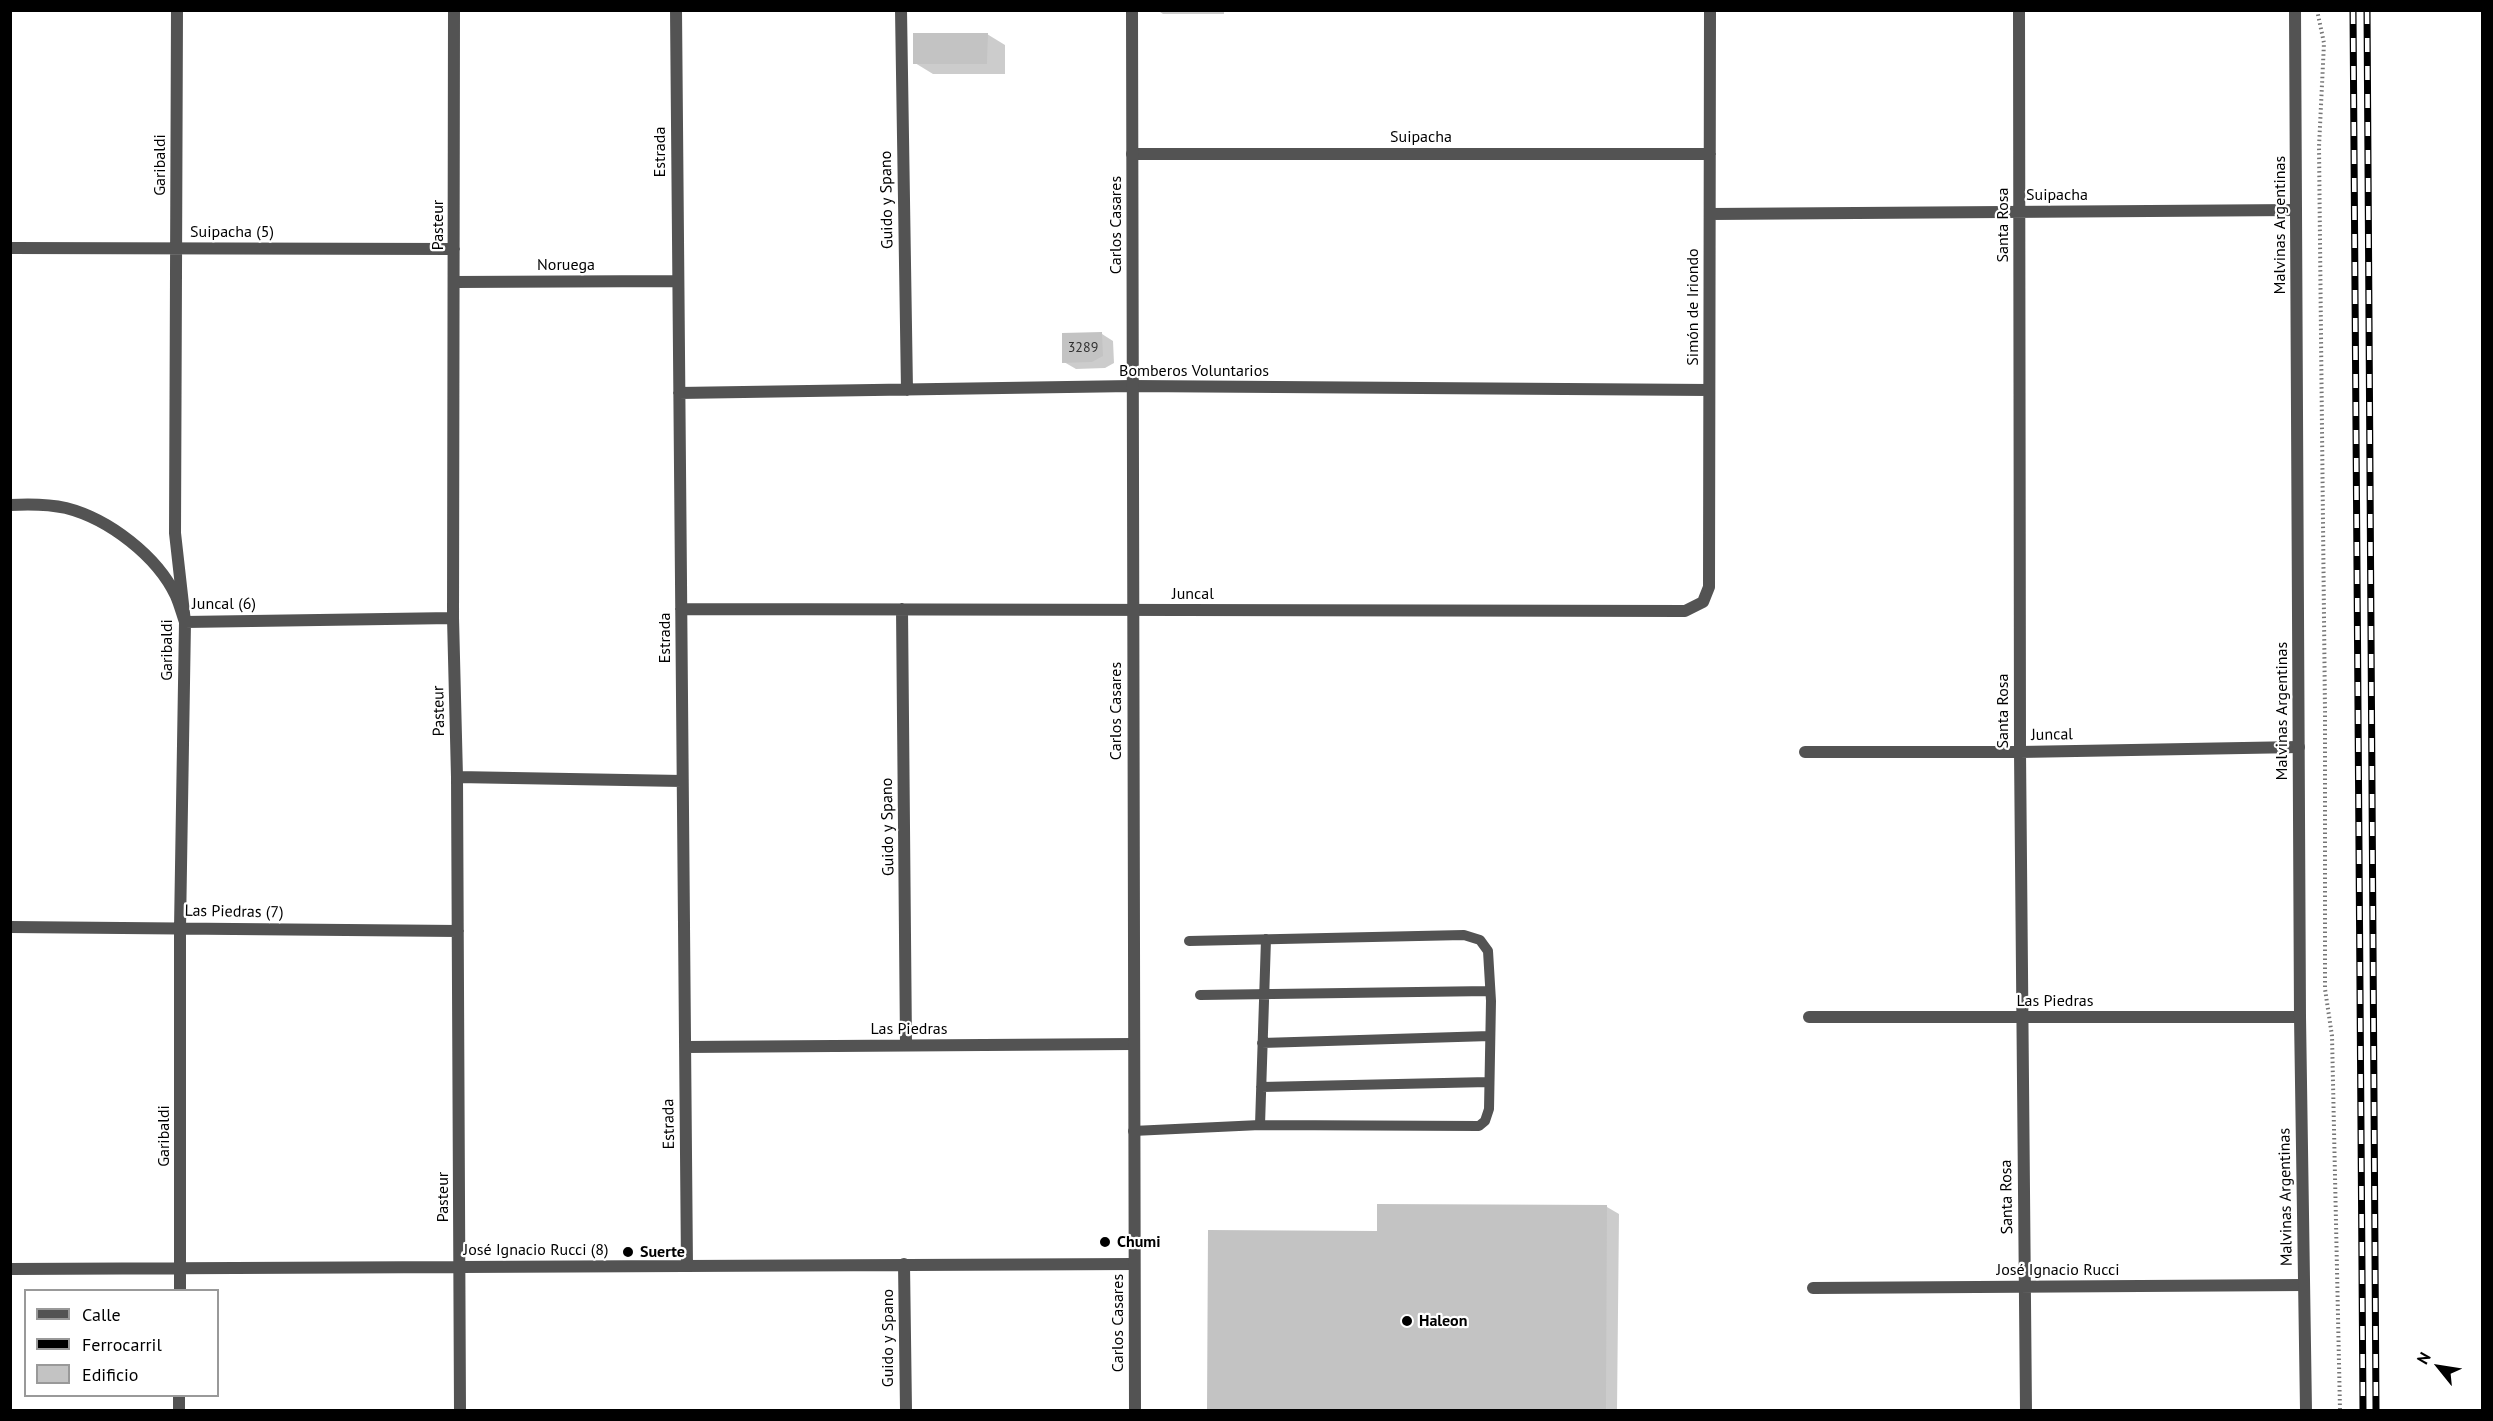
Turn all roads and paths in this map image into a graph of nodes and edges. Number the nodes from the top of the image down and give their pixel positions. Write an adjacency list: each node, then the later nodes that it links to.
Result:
1 (177, 10): 16 (street, Garibaldi)
2 (454, 10): 17 (street, Pasteur)
3 (676, 10): 18 (street, Estrada)
4 (901, 10): 21 (street, Guido y Spano)
5 (1132, 10): 10 (street, Carlos Casares)
6 (1710, 10): 11 (street, Simón de Iriondo)
7 (2019, 10): 13 (street, Santa Rosa)
8 (2295, 10): 12 (street, Malvinas Argentinas)
9 (2317, 10): 71 (path)
10 (1132, 154): 11 (street, Suipacha); 20 (street, Carlos Casares)
11 (1710, 154): 14 (street, Simón de Iriondo)
12 (2296, 210): 13 (street, Suipacha); 31 (street, Malvinas Argentinas)
13 (2019, 212): 14 (street, Suipacha); 33 (street, Santa Rosa)
14 (1710, 214): 22 (street, Simón de Iriondo)
15 (10, 248): 16 (street, Suipacha (5))
16 (176, 249): 17 (street, Suipacha (5)); 30 (street, Garibaldi)
17 (454, 249): 19 (street, Pasteur)
18 (678, 281): 19 (street, Noruega); 23 (street, Estrada)
19 (454, 282): 29 (street, Pasteur)
20 (1132, 386): 21 (street, Bomberos Voluntarios); 22 (street, Bomberos Voluntarios); 28 (street, Carlos Casares)
21 (907, 390): 23 (street, Bomberos Voluntarios)
22 (1709, 390): 25 (street, Simón de Iriondo)
23 (679, 393): 26 (street, Estrada)
24 (10, 505): 30 (street, Juncal (6))
25 (1703, 602): 28 (street, Juncal)
26 (681, 609): 27 (street, Juncal); 35 (street, Estrada)
27 (902, 609): 28 (street, Juncal); 50 (street, Guido y Spano)
28 (1133, 610): 49 (street, Carlos Casares)
29 (453, 618): 30 (street, Juncal (6)); 34 (street, Pasteur)
30 (185, 622): 37 (street, Garibaldi)
31 (2299, 747): 33 (street, Juncal); 46 (street, Malvinas Argentinas)
32 (1805, 752): 33 (street, Juncal)
33 (2020, 752): 45 (street, Santa Rosa)
34 (457, 777): 35 (street); 38 (street, Pasteur)
35 (682, 781): 51 (street, Estrada)
36 (10, 927): 37 (street, Las Piedras (7))
37 (180, 928): 38 (street, Las Piedras (7)); 60 (street, Garibaldi)
38 (458, 931): 59 (street, Pasteur)
39 (1266, 939): 40 (lane); 41 (lane); 42 (lane)
40 (1189, 941)
41 (1490, 991): 42 (lane); 47 (lane)
42 (1264, 993): 43 (lane); 48 (lane)
43 (1200, 995)
44 (1809, 1017): 45 (street, Las Piedras)
45 (2022, 1017): 46 (street, Las Piedras); 63 (street, Santa Rosa)
46 (2300, 1017): 62 (street, Malvinas Argentinas)
47 (1490, 1036): 48 (lane); 52 (lane)
48 (1262, 1043): 53 (lane)
49 (1133, 1044): 50 (street, Las Piedras); 55 (street, Carlos Casares)
50 (906, 1045): 51 (street, Las Piedras)
51 (685, 1047): 58 (street, Estrada)
52 (1489, 1082): 53 (lane); 54 (lane)
53 (1261, 1087): 54 (lane)
54 (1260, 1125): 55 (lane)
55 (1133, 1131): 57 (street, Carlos Casares)
56 (904, 1264): 57 (street, José Ignacio Rucci (8)); 58 (street, José Ignacio Rucci (8)); 67 (street, Guido y Spano)
57 (1134, 1264): 68 (street, Carlos Casares)
58 (687, 1266): 59 (street, José Ignacio Rucci (8))
59 (460, 1267): 60 (street, José Ignacio Rucci (8)); 66 (street, Pasteur)
60 (180, 1268): 61 (street, José Ignacio Rucci (8)); 65 (street, Garibaldi)
61 (10, 1269)
62 (2304, 1285): 63 (street, José Ignacio Rucci); 70 (street, Malvinas Argentinas)
63 (2025, 1287): 64 (street, José Ignacio Rucci); 69 (street, Santa Rosa)
64 (1813, 1288)
65 (180, 1289)
66 (460, 1410)
67 (906, 1410)
68 (1135, 1410)
69 (2026, 1410)
70 (2306, 1410)
71 (2340, 1410)

